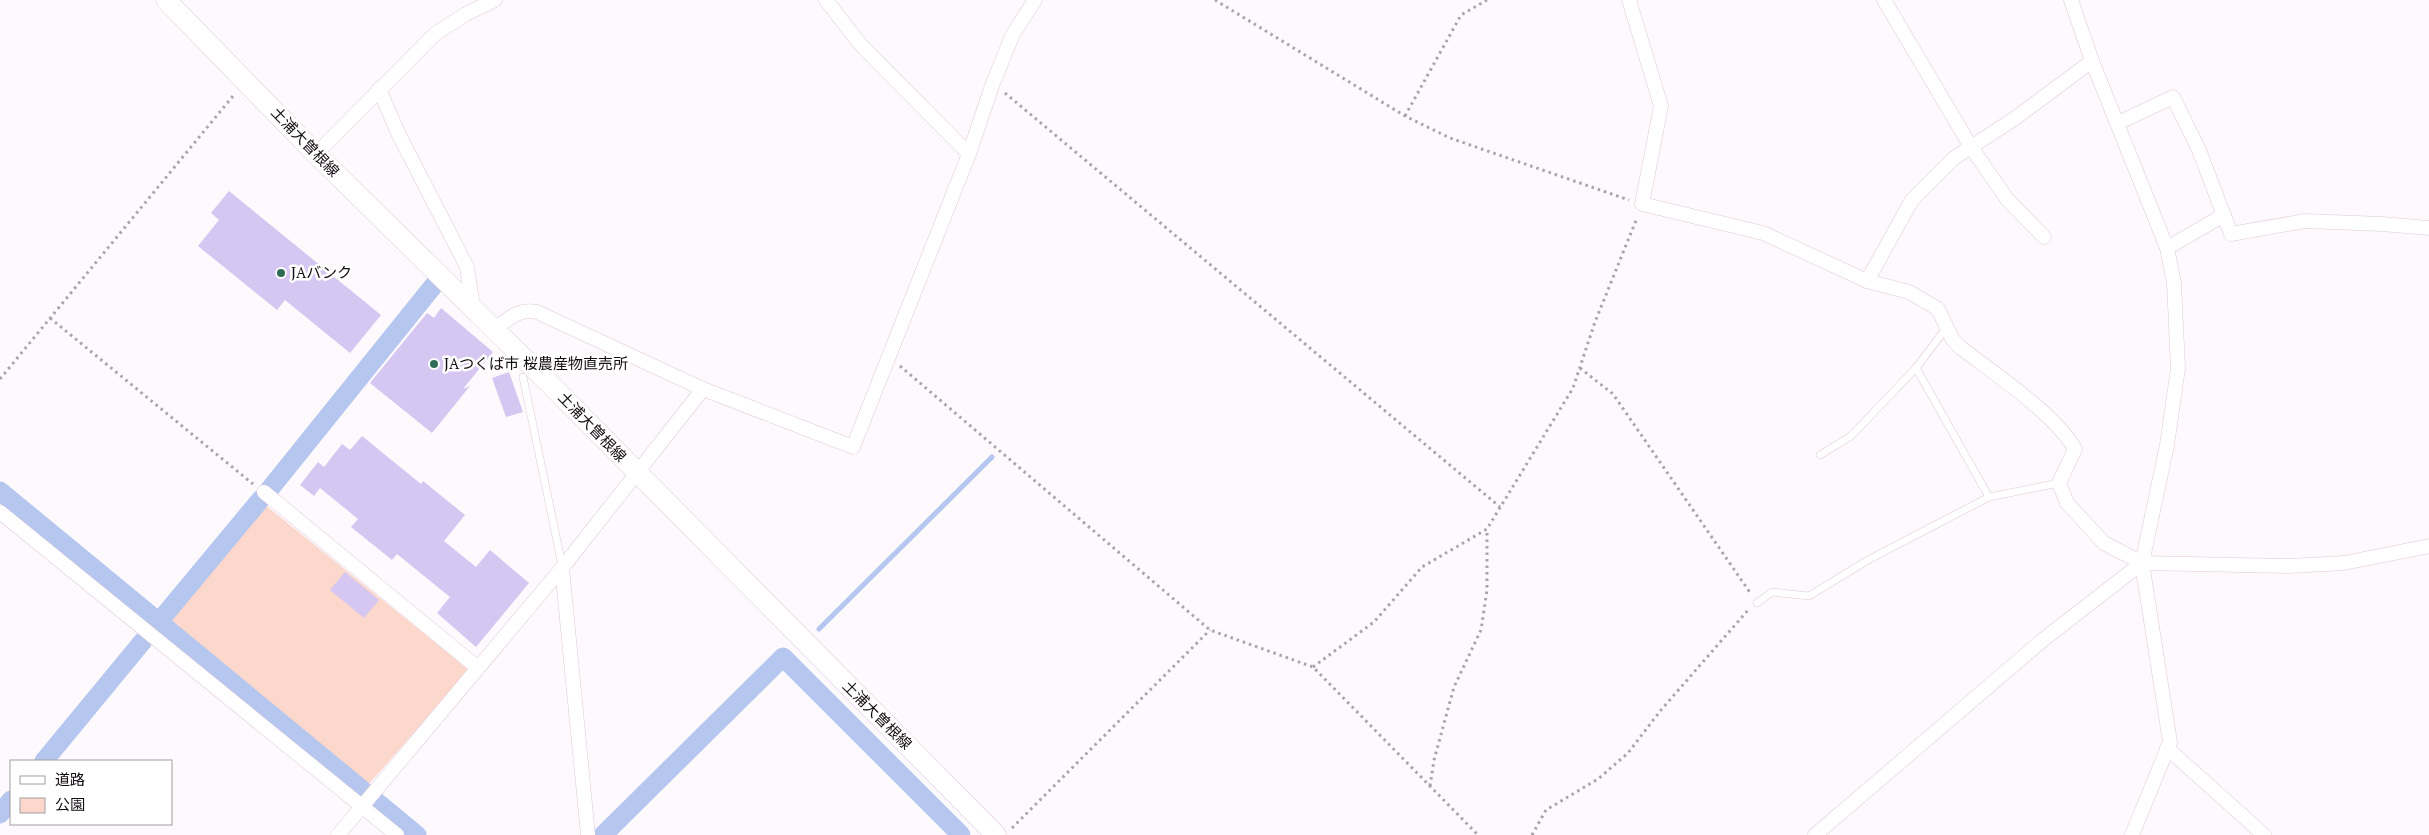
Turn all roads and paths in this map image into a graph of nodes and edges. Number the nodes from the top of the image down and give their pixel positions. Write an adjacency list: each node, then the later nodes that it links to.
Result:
1 (166, 0): 11 (main road, 土浦大曽根線)
2 (495, 0): 13 (street)
3 (826, 0): 18 (street)
4 (1035, 0): 12 (street)
5 (1215, 0): 14 (path)
6 (1486, 0): 14 (path)
7 (1629, 0): 19 (street)
8 (1884, 0): 16 (street)
9 (2071, 0): 10 (street)
10 (2092, 61): 15 (street); 16 (street)
11 (246, 81): 17 (main road, 土浦大曽根線); 26 (path)
12 (992, 83): 18 (street); 40 (path)
13 (379, 89): 17 (street); 25 (street)
14 (1405, 116): 19 (path)
15 (2118, 123): 20 (street); 23 (street)
16 (1971, 147): 22 (street); 24 (street)
17 (316, 154): 25 (main road, 土浦大曽根線)
18 (969, 154): 29 (street)
19 (1642, 204): 24 (street); 30 (path)
20 (2224, 215): 21 (street); 23 (street)
21 (2429, 228)
22 (2044, 237)
23 (2167, 248): 44 (street)
24 (1867, 281): 27 (street)
25 (473, 308): 28 (main road, 土浦大曽根線)
26 (50, 318): 33 (path); 38 (path)
27 (1947, 327): 31 (lane); 37 (street)
28 (494, 330): 34 (street); 36 (main road, 土浦大曽根線)
29 (888, 356): 34 (street); 47 (path)
30 (1580, 368): 40 (path); 46 (path)
31 (1916, 368): 35 (lane); 39 (lane)
32 (524, 377): 45 (lane)
33 (0, 379)
34 (703, 389): 36 (street)
35 (1820, 455)
36 (637, 474): 45 (street); 53 (main road, 土浦大曽根線)
37 (2059, 483): 39 (lane); 44 (street)
38 (264, 492): 49 (street)
39 (1989, 497): 46 (lane)
40 (1500, 507): 42 (path)
41 (0, 512): 52 (street)
42 (1486, 529): 48 (path); 51 (path)
43 (2429, 546): 44 (street)
44 (2142, 563): 50 (street); 59 (street)
45 (562, 568): 49 (street); 56 (street)
46 (1757, 603): 58 (path)
47 (1210, 630): 48 (path); 53 (path)
48 (1313, 667): 51 (path)
49 (478, 668): 52 (street)
50 (2167, 748): 60 (street); 61 (street)
51 (1430, 786): 57 (path)
52 (361, 806): 54 (street); 55 (street)
53 (1002, 833)
54 (338, 835)
55 (397, 835)
56 (588, 835)
57 (1478, 835)
58 (1532, 835)
59 (1815, 835)
60 (2132, 835)
61 (2264, 835)

